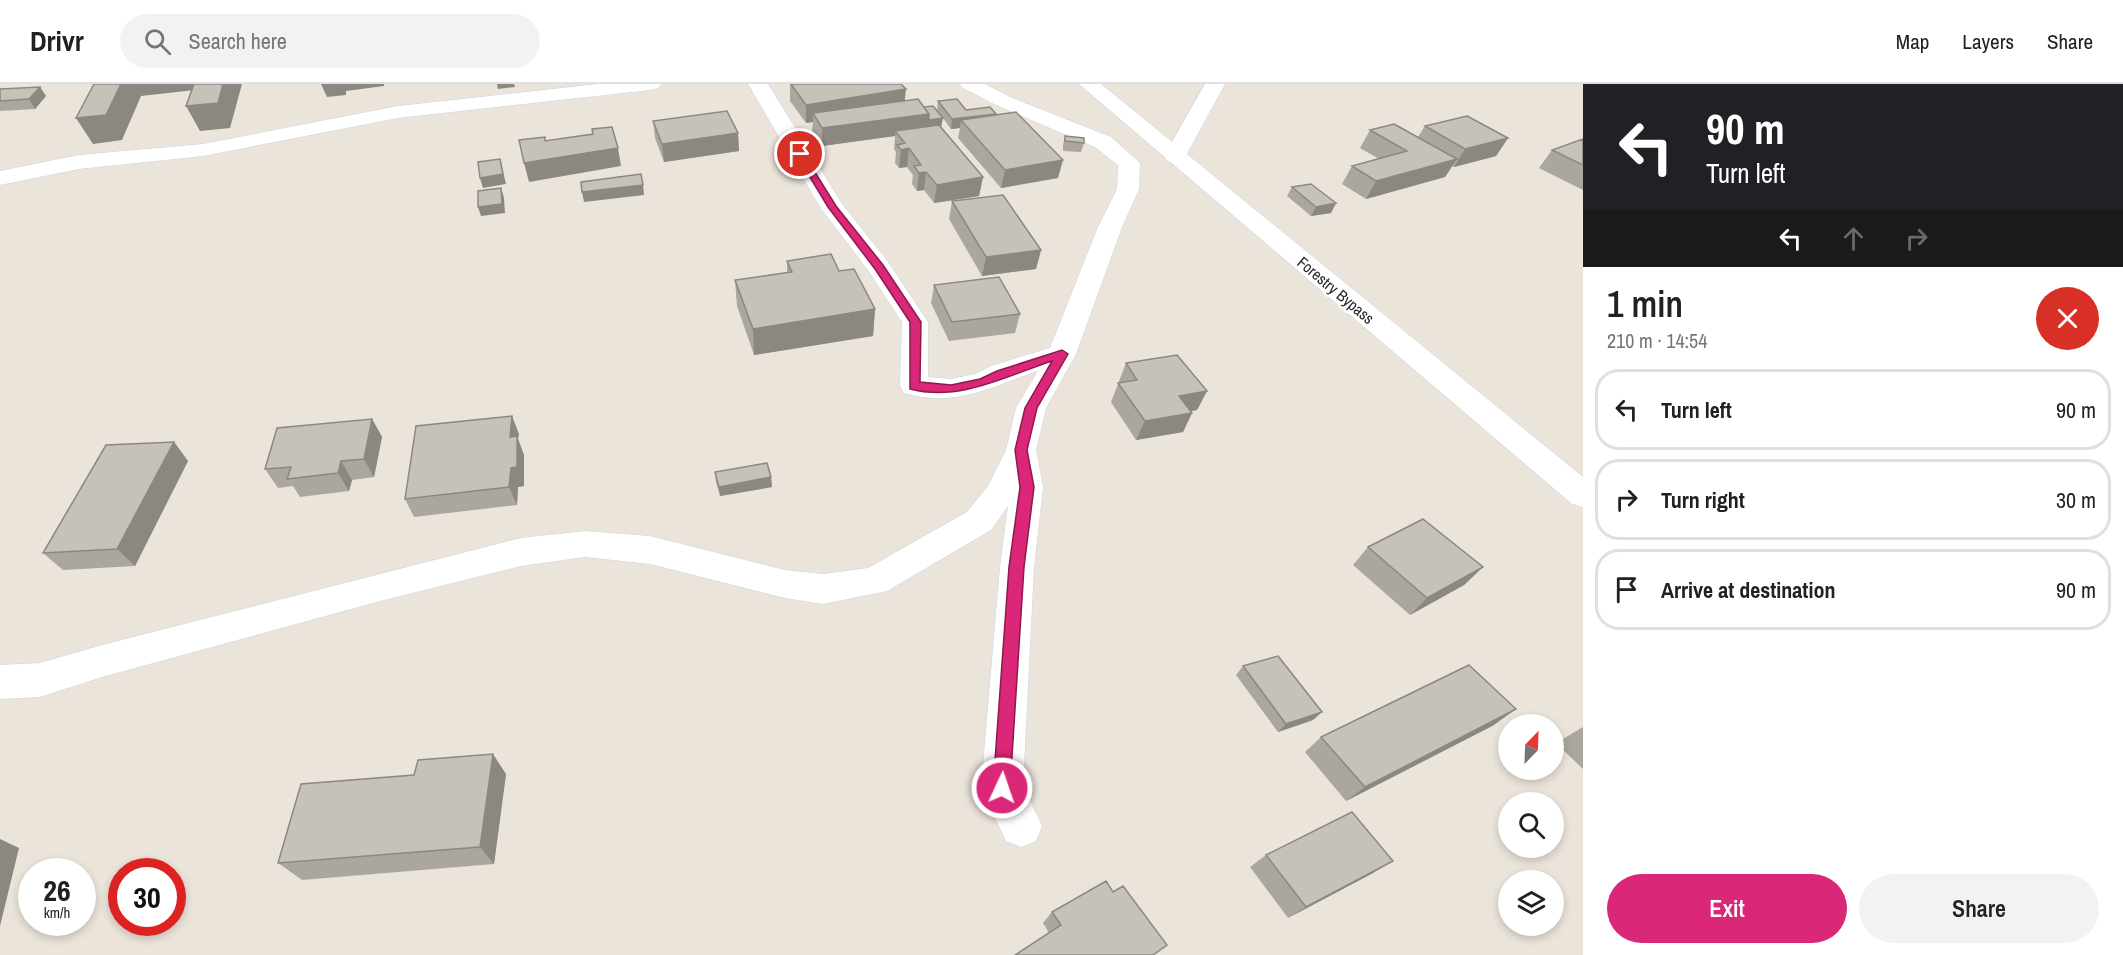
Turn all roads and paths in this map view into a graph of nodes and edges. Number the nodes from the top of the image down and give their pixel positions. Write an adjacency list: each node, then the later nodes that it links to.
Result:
1 (651, 84): 7 (street)
2 (758, 84): 8 (street)
3 (970, 84): 8 (street)
4 (1089, 84): 6 (street, Forestry Bypass)
5 (1215, 84): 6 (street)
6 (1175, 156): 10 (street, Forestry Bypass)
7 (0, 178)
8 (1062, 354): 9 (street)
9 (1021, 450): 11 (street); 12 (street)
10 (1583, 495)
11 (0, 682)
12 (1021, 826)

